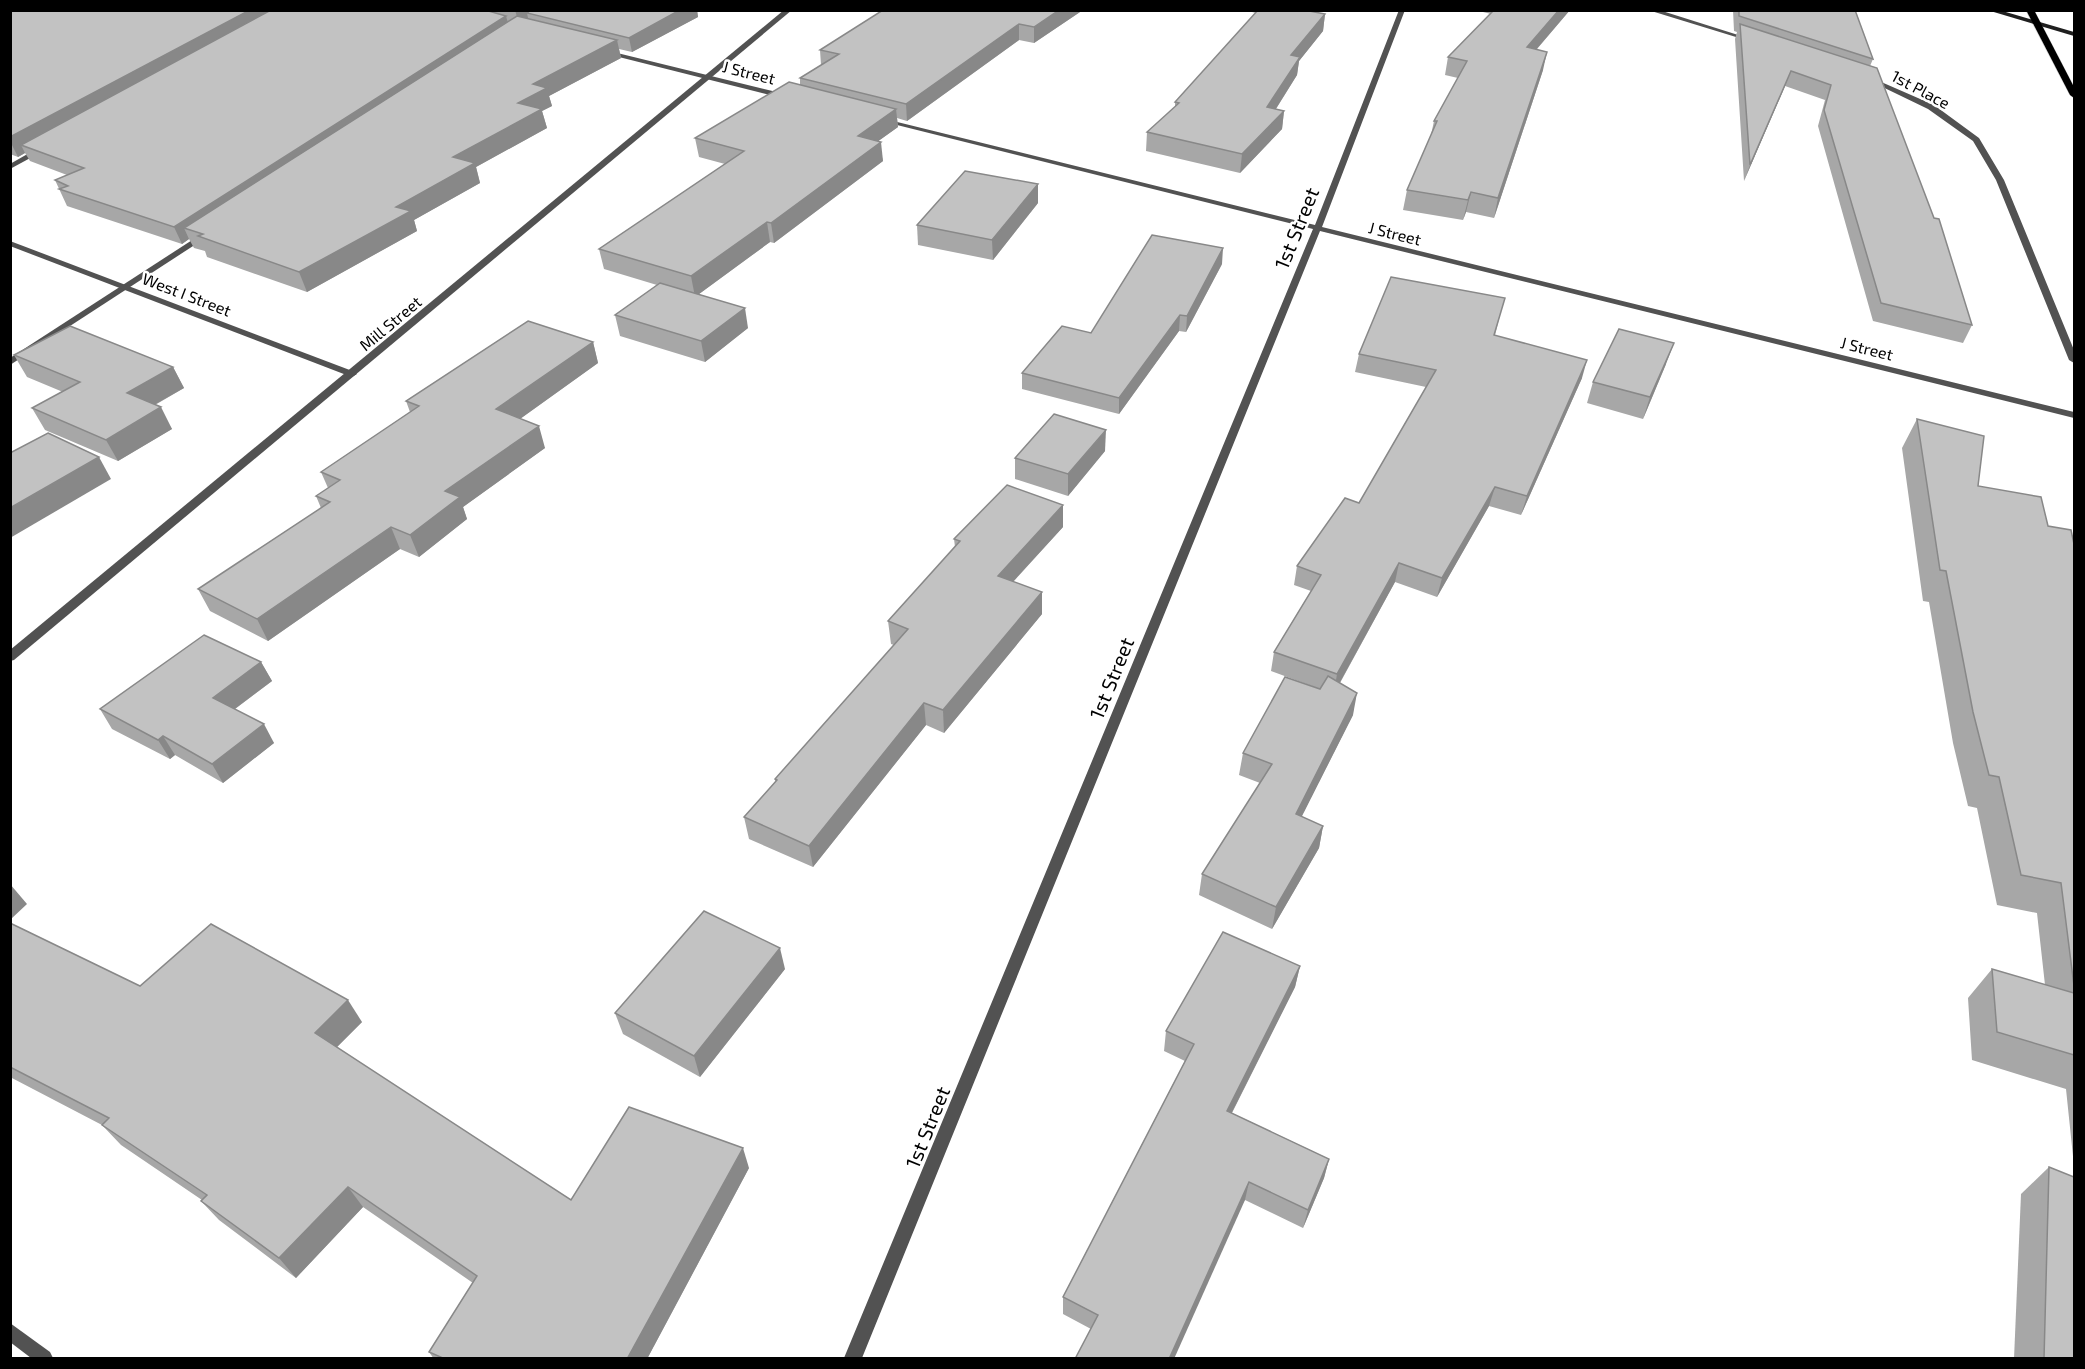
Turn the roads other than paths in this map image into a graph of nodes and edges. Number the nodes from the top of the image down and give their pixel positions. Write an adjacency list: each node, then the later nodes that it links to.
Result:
1 (789, 10): 11 (street, Mill Street)
2 (1402, 10): 18 (street, 1st Street)
3 (1651, 10): 8 (street)
4 (1990, 10): 6 (main road)
5 (2030, 10): 6 (main road)
6 (2038, 23): 7 (main road); 12 (main road)
7 (2074, 34)
8 (1761, 43)
9 (598, 50): 11 (street, J Street)
10 (1859, 75): 21 (street, 1st Place)
11 (708, 77): 13 (street, J Street); 23 (street, Mill Street)
12 (2074, 95)
13 (800, 100)
14 (869, 117): 18 (street, J Street)
15 (52, 145): 16 (street)
16 (10, 167)
17 (214, 229): 20 (street)
18 (1317, 229): 24 (street, J Street); 28 (street, 1st Street)
19 (10, 243): 20 (street, West I Street)
20 (126, 287): 22 (street); 23 (street, West I Street)
21 (2074, 360)
22 (10, 362)
23 (352, 374): 25 (street, Mill Street)
24 (2074, 415)
25 (10, 657)
26 (10, 1331): 27 (street)
27 (44, 1359)
28 (853, 1359)

